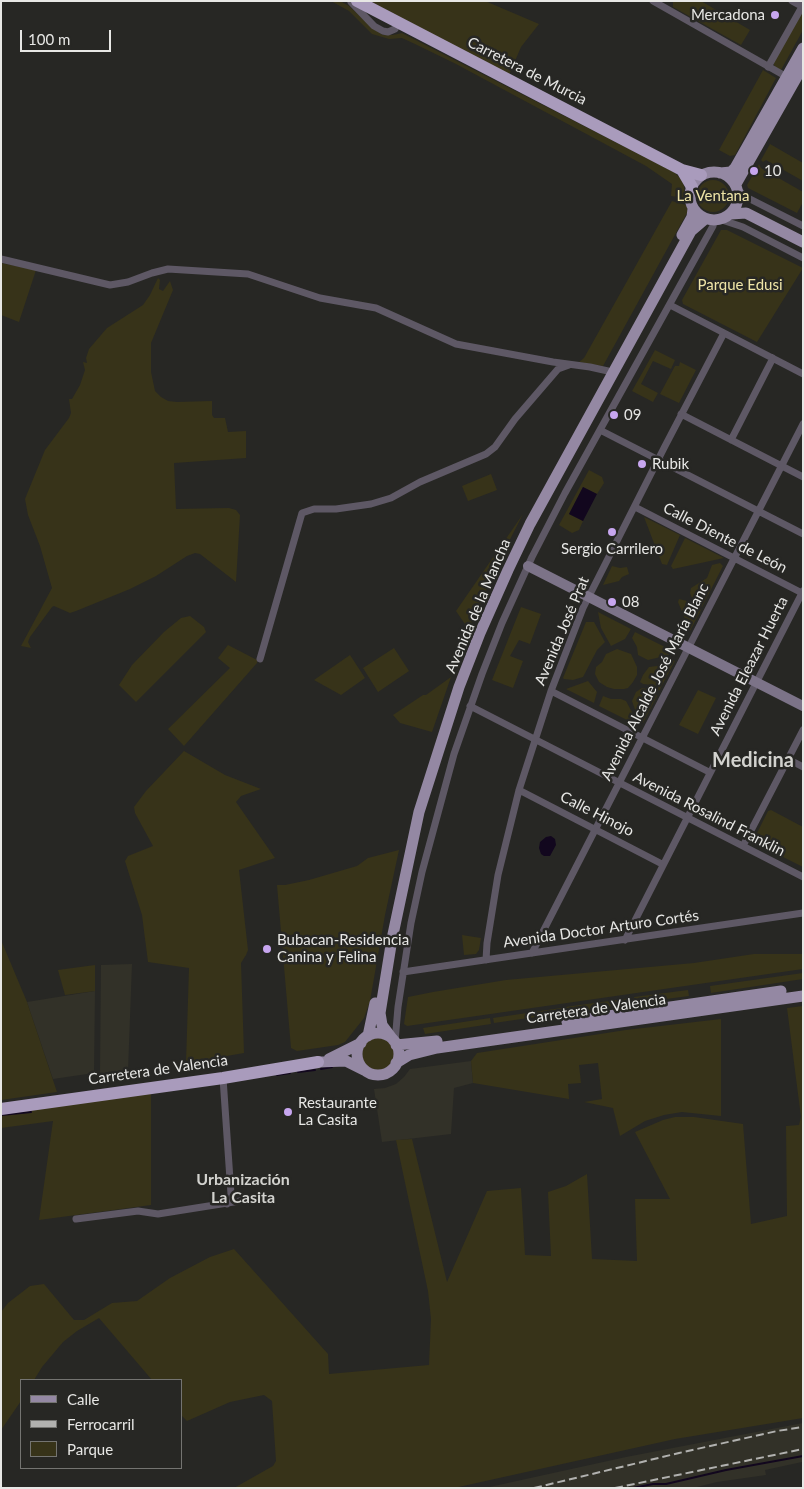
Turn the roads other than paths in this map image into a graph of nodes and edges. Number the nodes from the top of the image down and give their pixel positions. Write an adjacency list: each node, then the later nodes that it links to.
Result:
1 (351, 1): 7 (street)
2 (357, 1): 7 (highway, Carretera de Murcia)
3 (653, 1): 5 (street)
4 (792, 1): 6 (street)
5 (665, 4): 10 (street)
6 (802, 6): 10 (street)
7 (398, 22): 12 (highway, Carretera de Murcia)
8 (803, 48): 11 (main road)
9 (803, 66): 13 (main road)
10 (768, 67): 11 (street)
11 (787, 77): 13 (main road)
12 (682, 170): 15 (highway, Carretera de Murcia); 16 (highway)
13 (739, 171): 14 (main road); 17 (main road)
14 (720, 172): 15 (main road); 17 (main road)
15 (701, 175): 16 (main road)
16 (692, 187): 18 (main road)
17 (737, 191): 19 (main road); 20 (street); 21 (main road)
18 (693, 209): 19 (main road); 29 (main road, Avenida de la Mancha)
19 (718, 219): 22 (main road); 23 (street); 25 (street, Avenida de la Mancha); 72 (main road, Avenida de la Mancha)
20 (803, 226)
21 (803, 235)
22 (803, 242)
23 (803, 258)
24 (1, 259): 28 (street)
25 (670, 305): 26 (street); 33 (street, Avenida de la Mancha)
26 (724, 333): 27 (street); 31 (street, Avenida José Prat)
27 (773, 358): 30 (street); 34 (street)
28 (571, 365): 29 (street); 46 (street)
29 (608, 371): 71 (main road, Avenida de la Mancha)
30 (803, 374)
31 (682, 414): 34 (street); 35 (street, Avenida José Prat)
32 (803, 424): 36 (street, Avenida Alcalde José María Blanc)
33 (600, 430): 35 (street); 42 (street, Avenida de la Mancha)
34 (731, 440): 36 (street)
35 (659, 460): 38 (street, Avenida José Prat); 39 (street)
36 (781, 466): 37 (street); 39 (street, Avenida Alcalde José María Blanc)
37 (803, 477)
38 (635, 507): 41 (street, Calle Diente de León); 44 (street, Avenida José Prat)
39 (758, 511): 40 (street); 41 (street, Avenida Alcalde José María Blanc)
40 (803, 534)
41 (734, 557): 43 (street, Calle Diente de León); 45 (street, Avenida Alcalde José María Blanc)
42 (528, 566): 44 (street); 49 (street, Avenida de la Mancha)
43 (802, 592): 47 (street, Avenida Eleazar Huerta)
44 (589, 596): 45 (street); 48 (street, Avenida José Prat)
45 (689, 647): 47 (street); 52 (street, Avenida Alcalde José María Blanc)
46 (260, 659)
47 (756, 682): 50 (street); 56 (street, Avenida Eleazar Huerta)
48 (551, 691): 52 (street); 53 (street, Avenida José Prat)
49 (470, 706): 53 (street, Avenida Rosalind Franklin); 68 (street, Avenida de la Mancha)
50 (803, 706)
51 (803, 730): 54 (street)
52 (643, 738): 56 (street); 57 (street, Avenida Alcalde José María Blanc)
53 (535, 740): 57 (street, Avenida Rosalind Franklin); 58 (street, Avenida José Prat)
54 (788, 760): 55 (street); 61 (street)
55 (803, 767)
56 (709, 772): 59 (street, Avenida Eleazar Huerta)
57 (619, 783): 59 (street, Avenida Rosalind Franklin); 60 (street, Avenida Alcalde José María Blanc)
58 (519, 790): 60 (street, Calle Hinojo); 67 (street, Avenida José Prat)
59 (687, 818): 61 (street, Avenida Rosalind Franklin); 62 (street, Avenida Eleazar Huerta)
60 (596, 829): 62 (street, Calle Hinojo); 66 (street, Avenida Alcalde José María Blanc)
61 (743, 846): 63 (street, Avenida Rosalind Franklin)
62 (662, 864): 65 (street, Avenida Eleazar Huerta)
63 (803, 877)
64 (803, 913): 65 (street, Avenida Doctor Arturo Cortés)
65 (625, 940): 66 (street, Avenida Doctor Arturo Cortés)
66 (532, 953): 67 (street, Avenida Doctor Arturo Cortés)
67 (486, 960): 68 (street, Avenida Doctor Arturo Cortés)
68 (403, 972): 72 (street, Avenida de la Mancha)
69 (803, 988): 72 (main road, Carretera de Valencia)
70 (803, 996): 74 (main road, Carretera de Valencia)
71 (365, 1039): 72 (main road); 73 (main road, Carretera de Valencia); 75 (main road)
72 (395, 1043): 74 (main road)
73 (318, 1062): 75 (main road, Carretera de Valencia); 76 (highway, Carretera de Valencia)
74 (396, 1063): 75 (main road)
75 (368, 1073)
76 (223, 1078): 77 (highway, Carretera de Valencia); 79 (street)
77 (1, 1109)
78 (240, 1201): 79 (street)
79 (227, 1204): 80 (street)
80 (76, 1219)

